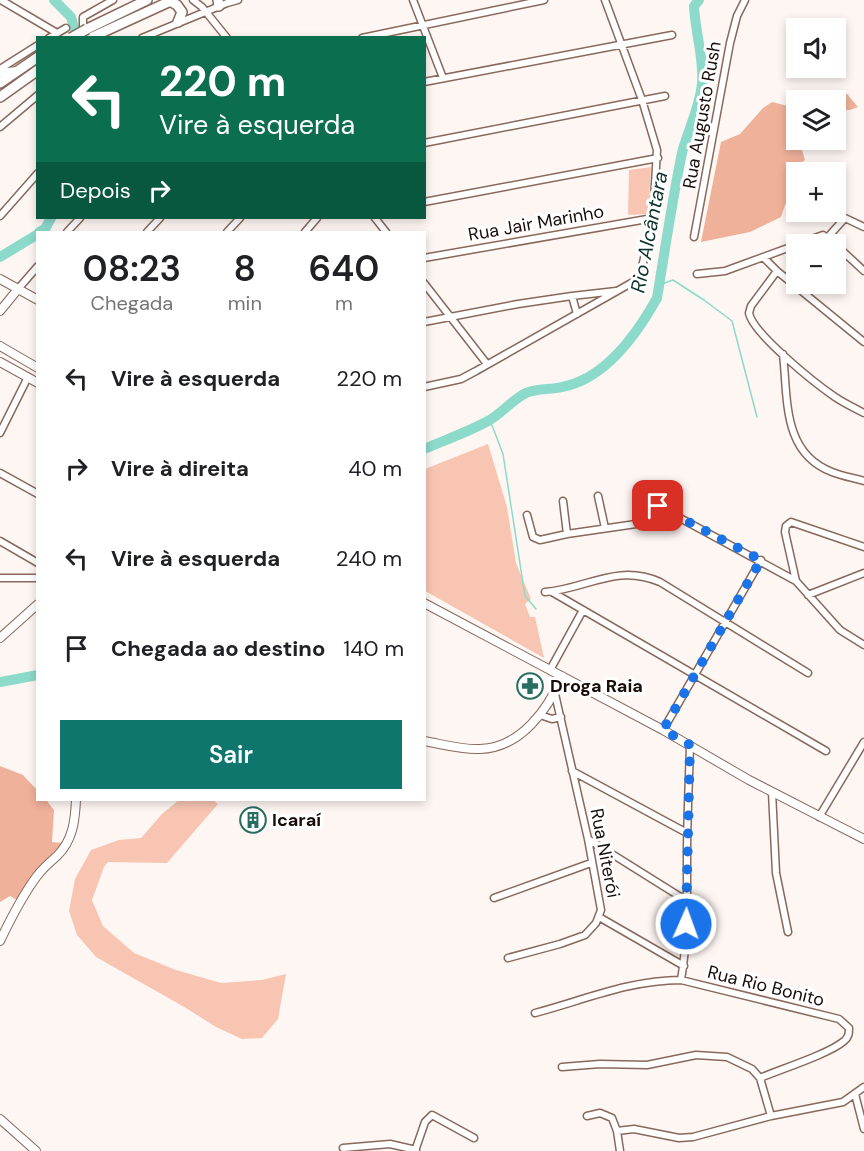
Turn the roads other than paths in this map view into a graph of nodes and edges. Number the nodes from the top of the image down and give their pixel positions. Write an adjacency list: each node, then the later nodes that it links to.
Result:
1 (1, 0): 16 (street)
2 (113, 0): 17 (street)
3 (145, 0): 17 (highway)
4 (193, 0): 12 (street)
5 (238, 0): 11 (street)
6 (413, 0): 14 (street)
7 (544, 0): 14 (street)
8 (605, 0): 23 (street)
9 (745, 0): 55 (street, Rua Augusto Rush)
10 (172, 1): 13 (highway); 17 (highway)
11 (218, 3): 12 (street)
12 (207, 12): 13 (street); 21 (street)
13 (178, 22): 20 (street)
14 (422, 25): 22 (street); 29 (street)
15 (66, 28): 16 (street)
16 (57, 33): 19 (street)
17 (89, 35)
18 (672, 35): 23 (street)
19 (52, 36)
20 (146, 36)
21 (225, 36)
22 (371, 36)
23 (621, 44): 29 (street); 36 (street)
24 (36, 46): 26 (street)
25 (36, 58): 27 (highway)
26 (0, 69): 27 (main road)
27 (16, 71): 31 (highway)
28 (36, 71): 32 (highway)
29 (443, 78): 30 (street)
30 (426, 82)
31 (0, 83)
32 (9, 90): 34 (highway); 37 (main road)
33 (665, 96): 36 (street)
34 (0, 97)
35 (36, 97): 38 (street)
36 (642, 100): 39 (street); 40 (street)
37 (0, 104)
38 (0, 127)
39 (426, 143)
40 (658, 158): 42 (street); 44 (street)
41 (36, 175): 43 (street)
42 (426, 202)
43 (0, 216)
44 (653, 218): 58 (street, Rua Jair Marinho); 67 (street)
45 (79, 219): 50 (street)
46 (159, 219): 51 (street)
47 (239, 219): 52 (street)
48 (316, 219): 53 (street)
49 (864, 226): 54 (street)
50 (68, 231)
51 (148, 231)
52 (228, 231)
53 (306, 231)
54 (831, 234)
55 (694, 237)
56 (786, 249): 59 (street)
57 (846, 255): 61 (street)
58 (426, 258)
59 (764, 258): 62 (street); 63 (street)
60 (36, 268): 66 (street)
61 (864, 271)
62 (777, 272): 74 (street); 76 (street)
63 (697, 274)
64 (0, 279): 66 (main road)
65 (426, 286): 72 (street)
66 (18, 289): 69 (main road); 70 (main road)
67 (616, 291): 68 (street); 71 (street)
68 (572, 296): 71 (street); 72 (street)
69 (36, 299)
70 (0, 311)
71 (577, 314): 78 (street)
72 (450, 317): 73 (street); 78 (street)
73 (426, 322)
74 (864, 342)
75 (0, 346): 79 (main road)
76 (783, 354): 83 (street); 86 (street)
77 (0, 362): 80 (main road)
78 (487, 364): 82 (street)
79 (36, 367)
80 (28, 377): 81 (main road); 84 (street)
81 (36, 382)
82 (426, 387)
83 (864, 413)
84 (0, 433)
85 (0, 473): 87 (street)
86 (864, 481)
87 (36, 493)
88 (598, 496): 93 (street)
89 (637, 500): 92 (street)
90 (563, 501): 94 (street)
91 (527, 515): 94 (street)
92 (641, 519): 93 (street); 97 (street)
93 (605, 528): 94 (street)
94 (567, 534)
95 (0, 541): 98 (street)
96 (864, 547): 102 (street)
97 (761, 560): 102 (street); 107 (street)
98 (36, 563)
99 (864, 573): 103 (street)
100 (0, 578): 101 (street)
101 (36, 578)
102 (796, 580): 103 (street)
103 (808, 595): 109 (street)
104 (426, 604): 110 (main road)
105 (36, 606): 108 (main road)
106 (583, 610): 107 (street); 110 (street); 113 (street)
107 (725, 623): 111 (street); 113 (street)
108 (0, 638)
109 (864, 645)
110 (550, 670): 112 (main road)
111 (808, 673)
112 (562, 676): 114 (main road); 117 (main road)
113 (695, 676): 117 (street); 121 (street)
114 (555, 694): 115 (main road); 116 (street, Rua Niterói)
115 (540, 715): 116 (street); 118 (main road)
116 (561, 717): 122 (street, Rua Niterói)
117 (663, 730): 120 (main road)
118 (426, 741)
119 (864, 742): 125 (street)
120 (690, 745): 123 (main road); 126 (street)
121 (826, 752)
122 (572, 771): 126 (street); 127 (street, Rua Niterói)
123 (772, 792): 125 (main road); 133 (street)
124 (76, 801): 134 (main road)
125 (819, 817): 128 (main road)
126 (687, 833): 131 (street)
127 (588, 839): 129 (street, Rua Niterói); 131 (street)
128 (864, 839)
129 (591, 862): 130 (street); 132 (street, Rua Niterói)
130 (494, 898)
131 (687, 901): 136 (street)
132 (599, 917): 135 (street, Rua Niterói); 136 (street)
133 (788, 932)
134 (0, 941)
135 (508, 958)
136 (684, 966): 137 (street)
137 (681, 980): 138 (street, Rua Rio Bonito); 140 (street, Rua Rio Bonito)
138 (534, 1013)
139 (562, 1068): 140 (street)
140 (760, 1078): 144 (street)
141 (864, 1087): 142 (street)
142 (855, 1094): 144 (street); 146 (street)
143 (587, 1116): 147 (street)
144 (771, 1116): 147 (street)
145 (0, 1119): 151 (main road)
146 (864, 1129)
147 (617, 1131): 152 (street)
148 (474, 1138): 150 (street)
149 (343, 1148): 150 (street)
150 (416, 1150)
151 (36, 1151)
152 (620, 1151)

